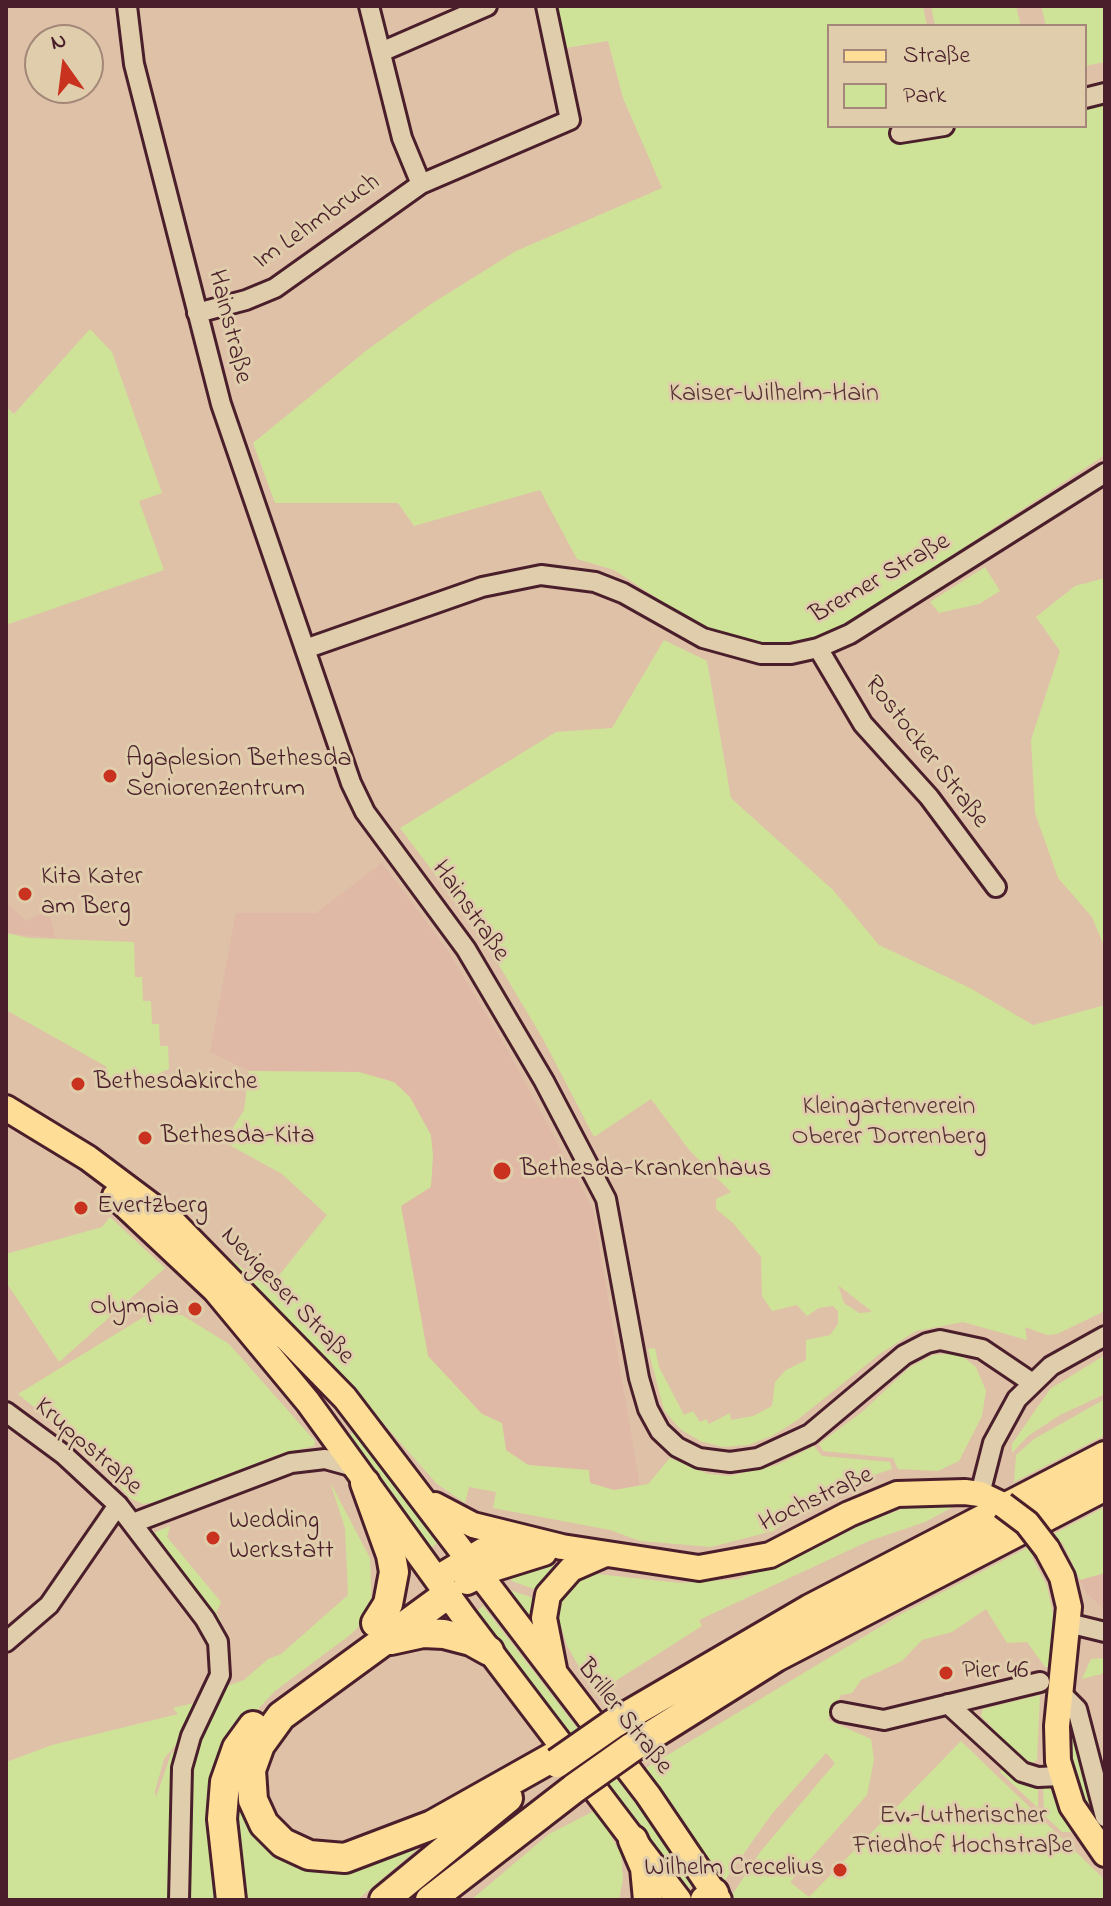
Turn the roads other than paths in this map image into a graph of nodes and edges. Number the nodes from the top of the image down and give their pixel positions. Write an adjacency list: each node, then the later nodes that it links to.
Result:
1 (127, 6): 9 (street, Hainstraße)
2 (369, 6): 5 (street, Im Lehmbruch)
3 (487, 6): 5 (street)
4 (546, 6): 8 (street, Im Lehmbruch)
5 (381, 52): 8 (street, Im Lehmbruch)
6 (931, 128): 7 (street)
7 (900, 133)
8 (421, 184): 9 (street, Im Lehmbruch)
9 (197, 313): 12 (street, Hainstraße)
10 (1105, 473): 11 (street, Bremer Straße)
11 (818, 648): 12 (street, Bremer Straße); 13 (street, Rostocker Straße)
12 (305, 649): 18 (street, Hainstraße)
13 (996, 887)
14 (6, 1108): 16 (main road, Nevigeser Straße)
15 (6, 1116): 16 (main road, Nevigeser Straße)
16 (197, 1258): 21 (main road, Nevigeser Straße); 24 (main road, Nevigeser Straße)
17 (1105, 1336): 18 (street)
18 (1031, 1382): 23 (street)
19 (6, 1412): 25 (street, Kruppstraße)
20 (1105, 1456): 40 (highway, bridge)
21 (359, 1475): 26 (street); 30 (main road, Nevigeser Straße); 33 (highway)
22 (1105, 1486): 43 (highway, bridge)
23 (980, 1494): 28 (main road, Hochstraße); 31 (main road, Hochstraße, bridge)
24 (426, 1500): 27 (main road, Hochstraße); 29 (main road, Nevigeser Straße)
25 (118, 1505): 26 (street, Kruppstraße); 34 (street)
26 (133, 1523): 47 (street, Kruppstraße)
27 (562, 1547): 28 (main road, Hochstraße); 29 (main road)
28 (603, 1555): 36 (main road)
29 (473, 1566): 30 (main road); 36 (main road, Briller Straße)
30 (442, 1586): 33 (highway); 35 (main road)
31 (1068, 1623): 32 (street); 37 (main road, Hochstraße)
32 (1105, 1632)
33 (378, 1634): 35 (highway); 40 (highway); 48 (highway)
34 (6, 1642)
35 (489, 1651): 44 (main road)
36 (556, 1676): 46 (main road, Briller Straße)
37 (1050, 1686): 38 (street); 41 (main road, Hochstraße); 42 (street)
38 (948, 1704): 39 (street); 41 (street)
39 (841, 1712)
40 (555, 1760): 49 (highway)
41 (1061, 1776): 45 (main road, Hochstraße)
42 (1105, 1817)
43 (525, 1825): 50 (highway); 51 (highway)
44 (633, 1840): 52 (highway); 53 (main road)
45 (1105, 1854)
46 (709, 1892)
47 (179, 1900)
48 (231, 1900)
49 (384, 1900)
50 (430, 1900)
51 (444, 1900)
52 (648, 1900)
53 (679, 1900)

